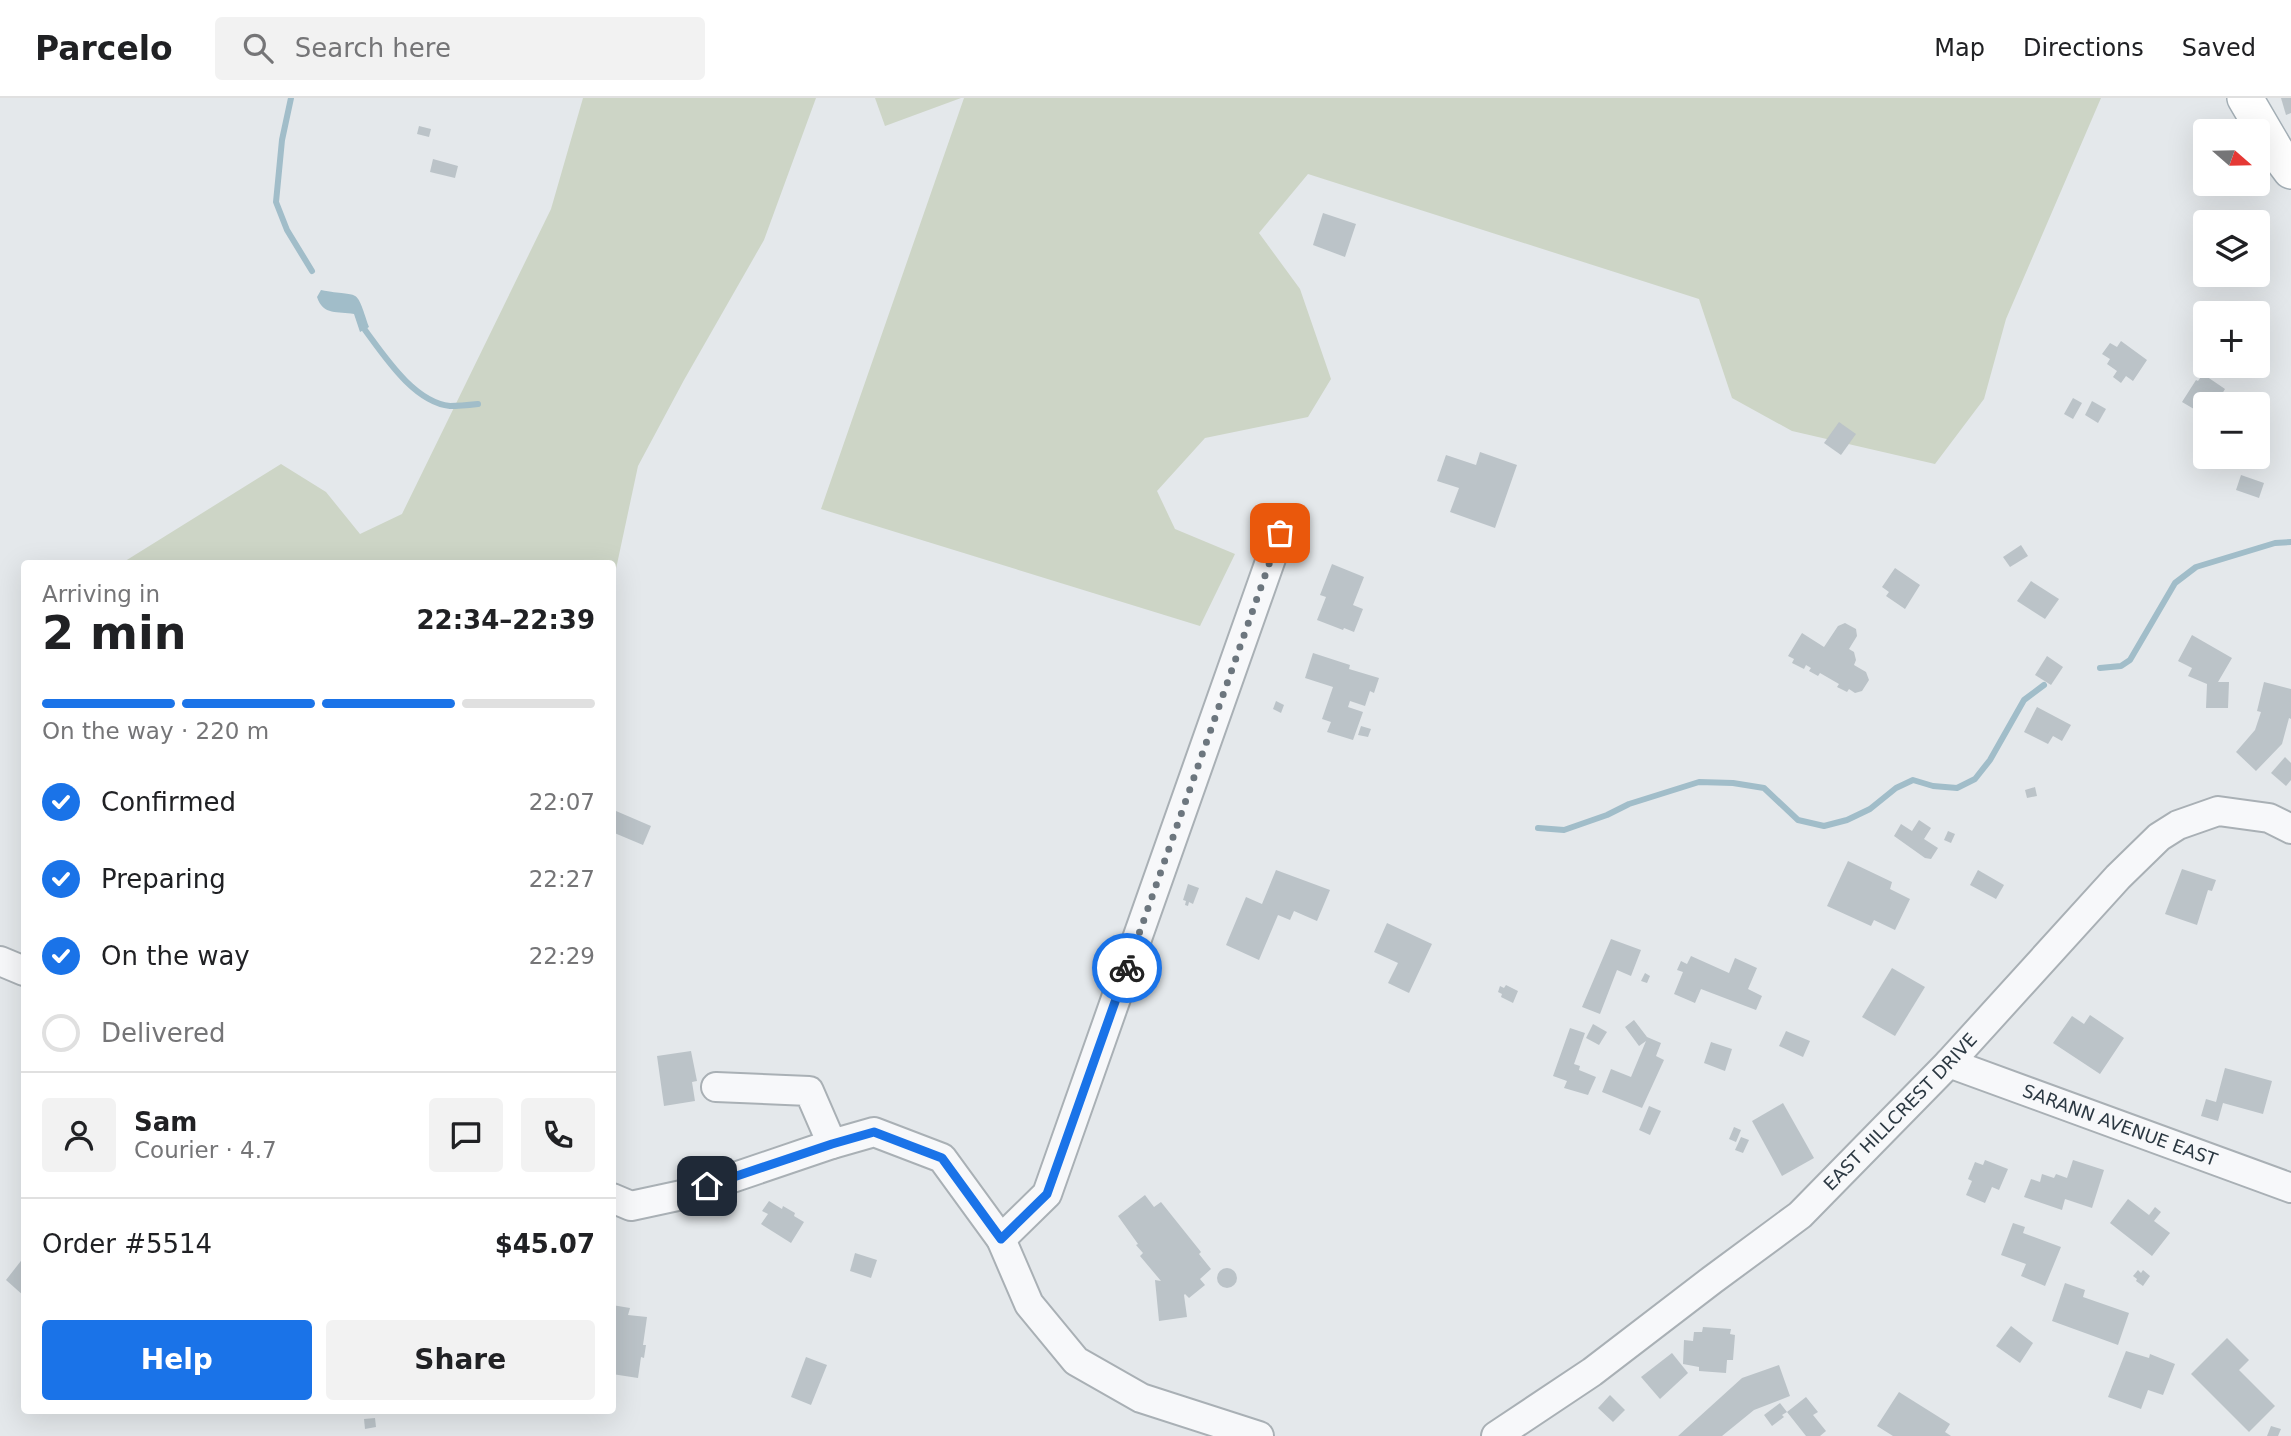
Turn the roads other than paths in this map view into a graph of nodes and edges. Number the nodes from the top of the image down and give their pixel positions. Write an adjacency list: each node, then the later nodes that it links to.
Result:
1 (2245, 98): 2 (main road)
2 (2291, 171)
3 (1280, 533): 12 (street)
4 (2291, 829): 7 (street, EAST HILLCREST DRIVE)
5 (0, 961): 6 (street)
6 (21, 970)
7 (1949, 1063): 10 (street, SARANN AVENUE EAST); 14 (street, EAST HILLCREST DRIVE)
8 (716, 1087): 9 (street)
9 (832, 1144): 11 (street); 12 (street)
10 (2291, 1188)
11 (616, 1200)
12 (1001, 1239): 13 (street)
13 (1259, 1436)
14 (1496, 1436)

